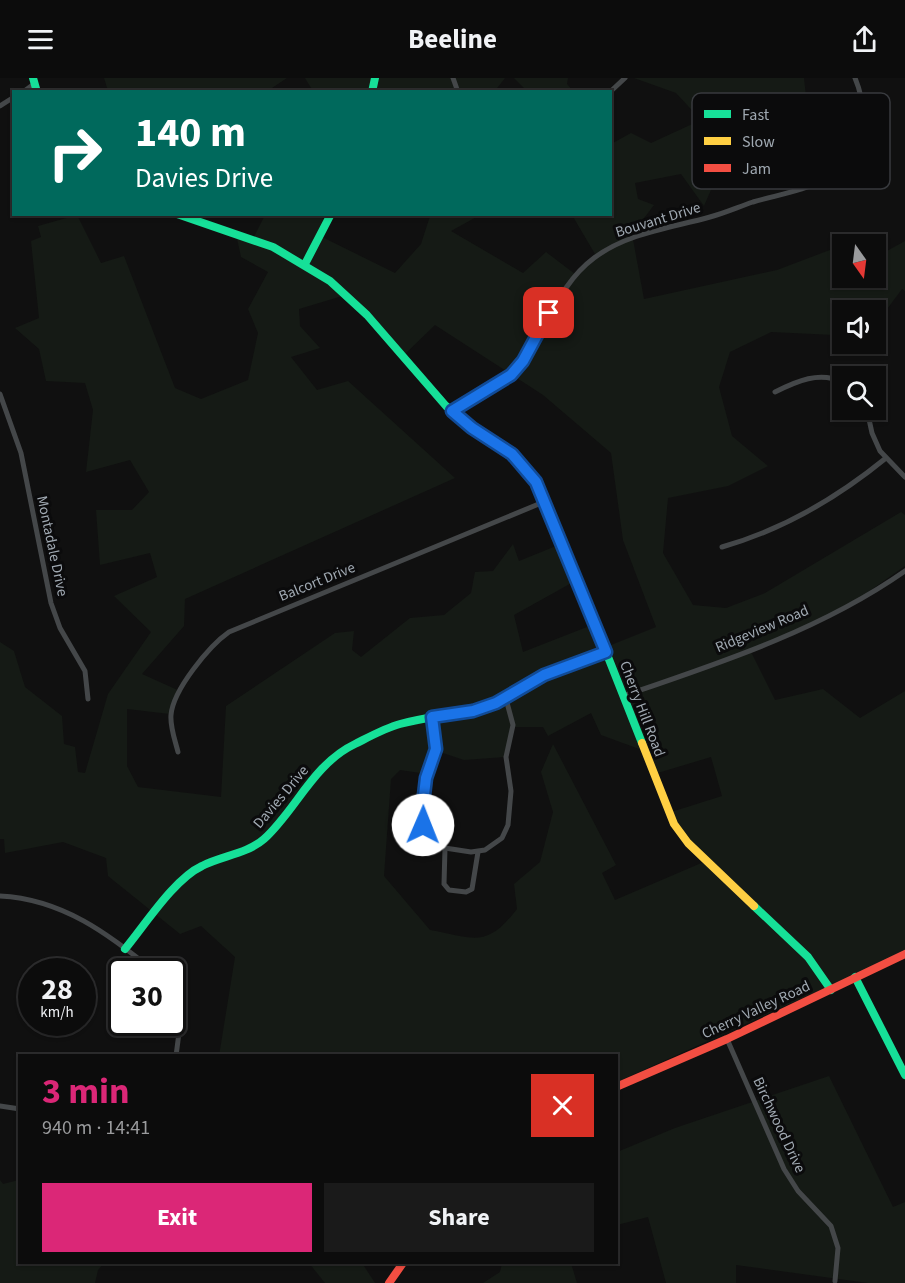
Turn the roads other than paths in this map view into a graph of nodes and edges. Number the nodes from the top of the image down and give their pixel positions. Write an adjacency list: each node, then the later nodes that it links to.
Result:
1 (625, 78): 3 (street)
2 (855, 78): 4 (street, Bouvant Drive)
3 (612, 90)
4 (860, 93)
5 (795, 189): 12 (street, Bouvant Drive)
6 (183, 216): 8 (street, Cherry Hill Road)
7 (330, 216): 8 (street)
8 (305, 264): 12 (street, Cherry Hill Road)
9 (832, 379): 10 (street)
10 (775, 392)
11 (0, 394): 21 (street, Montadale Drive)
12 (452, 411): 16 (street, Cherry Hill Road)
13 (870, 420): 14 (street)
14 (886, 458): 15 (street); 17 (street)
15 (905, 477)
16 (546, 501): 19 (street, Cherry Hill Road); 24 (street, Balcort Drive)
17 (722, 547)
18 (905, 571): 20 (street, Ridgeview Road)
19 (606, 652): 20 (street, Cherry Hill Road); 22 (street, Davies Drive)
20 (623, 696): 32 (street, Cherry Hill Road)
21 (88, 699)
22 (507, 699): 23 (street, Davies Drive); 26 (street)
23 (432, 717): 25 (street); 28 (street, Davies Drive)
24 (178, 752)
25 (446, 848): 26 (street); 26 (street)
26 (478, 852)
27 (0, 896): 28 (street)
28 (125, 949): 30 (street)
29 (905, 954): 31 (street, Cherry Valley Road)
30 (137, 958)
31 (855, 977): 32 (street, Cherry Valley Road); 36 (street)
32 (831, 990): 34 (street, Cherry Valley Road)
33 (179, 1036): 35 (street)
34 (727, 1039): 37 (street, Cherry Valley Road); 41 (street, Birchwood Drive)
35 (176, 1054)
36 (905, 1075)
37 (618, 1086)
38 (0, 1106): 39 (street)
39 (18, 1109)
40 (402, 1264): 42 (street)
41 (835, 1281)
42 (389, 1283)

